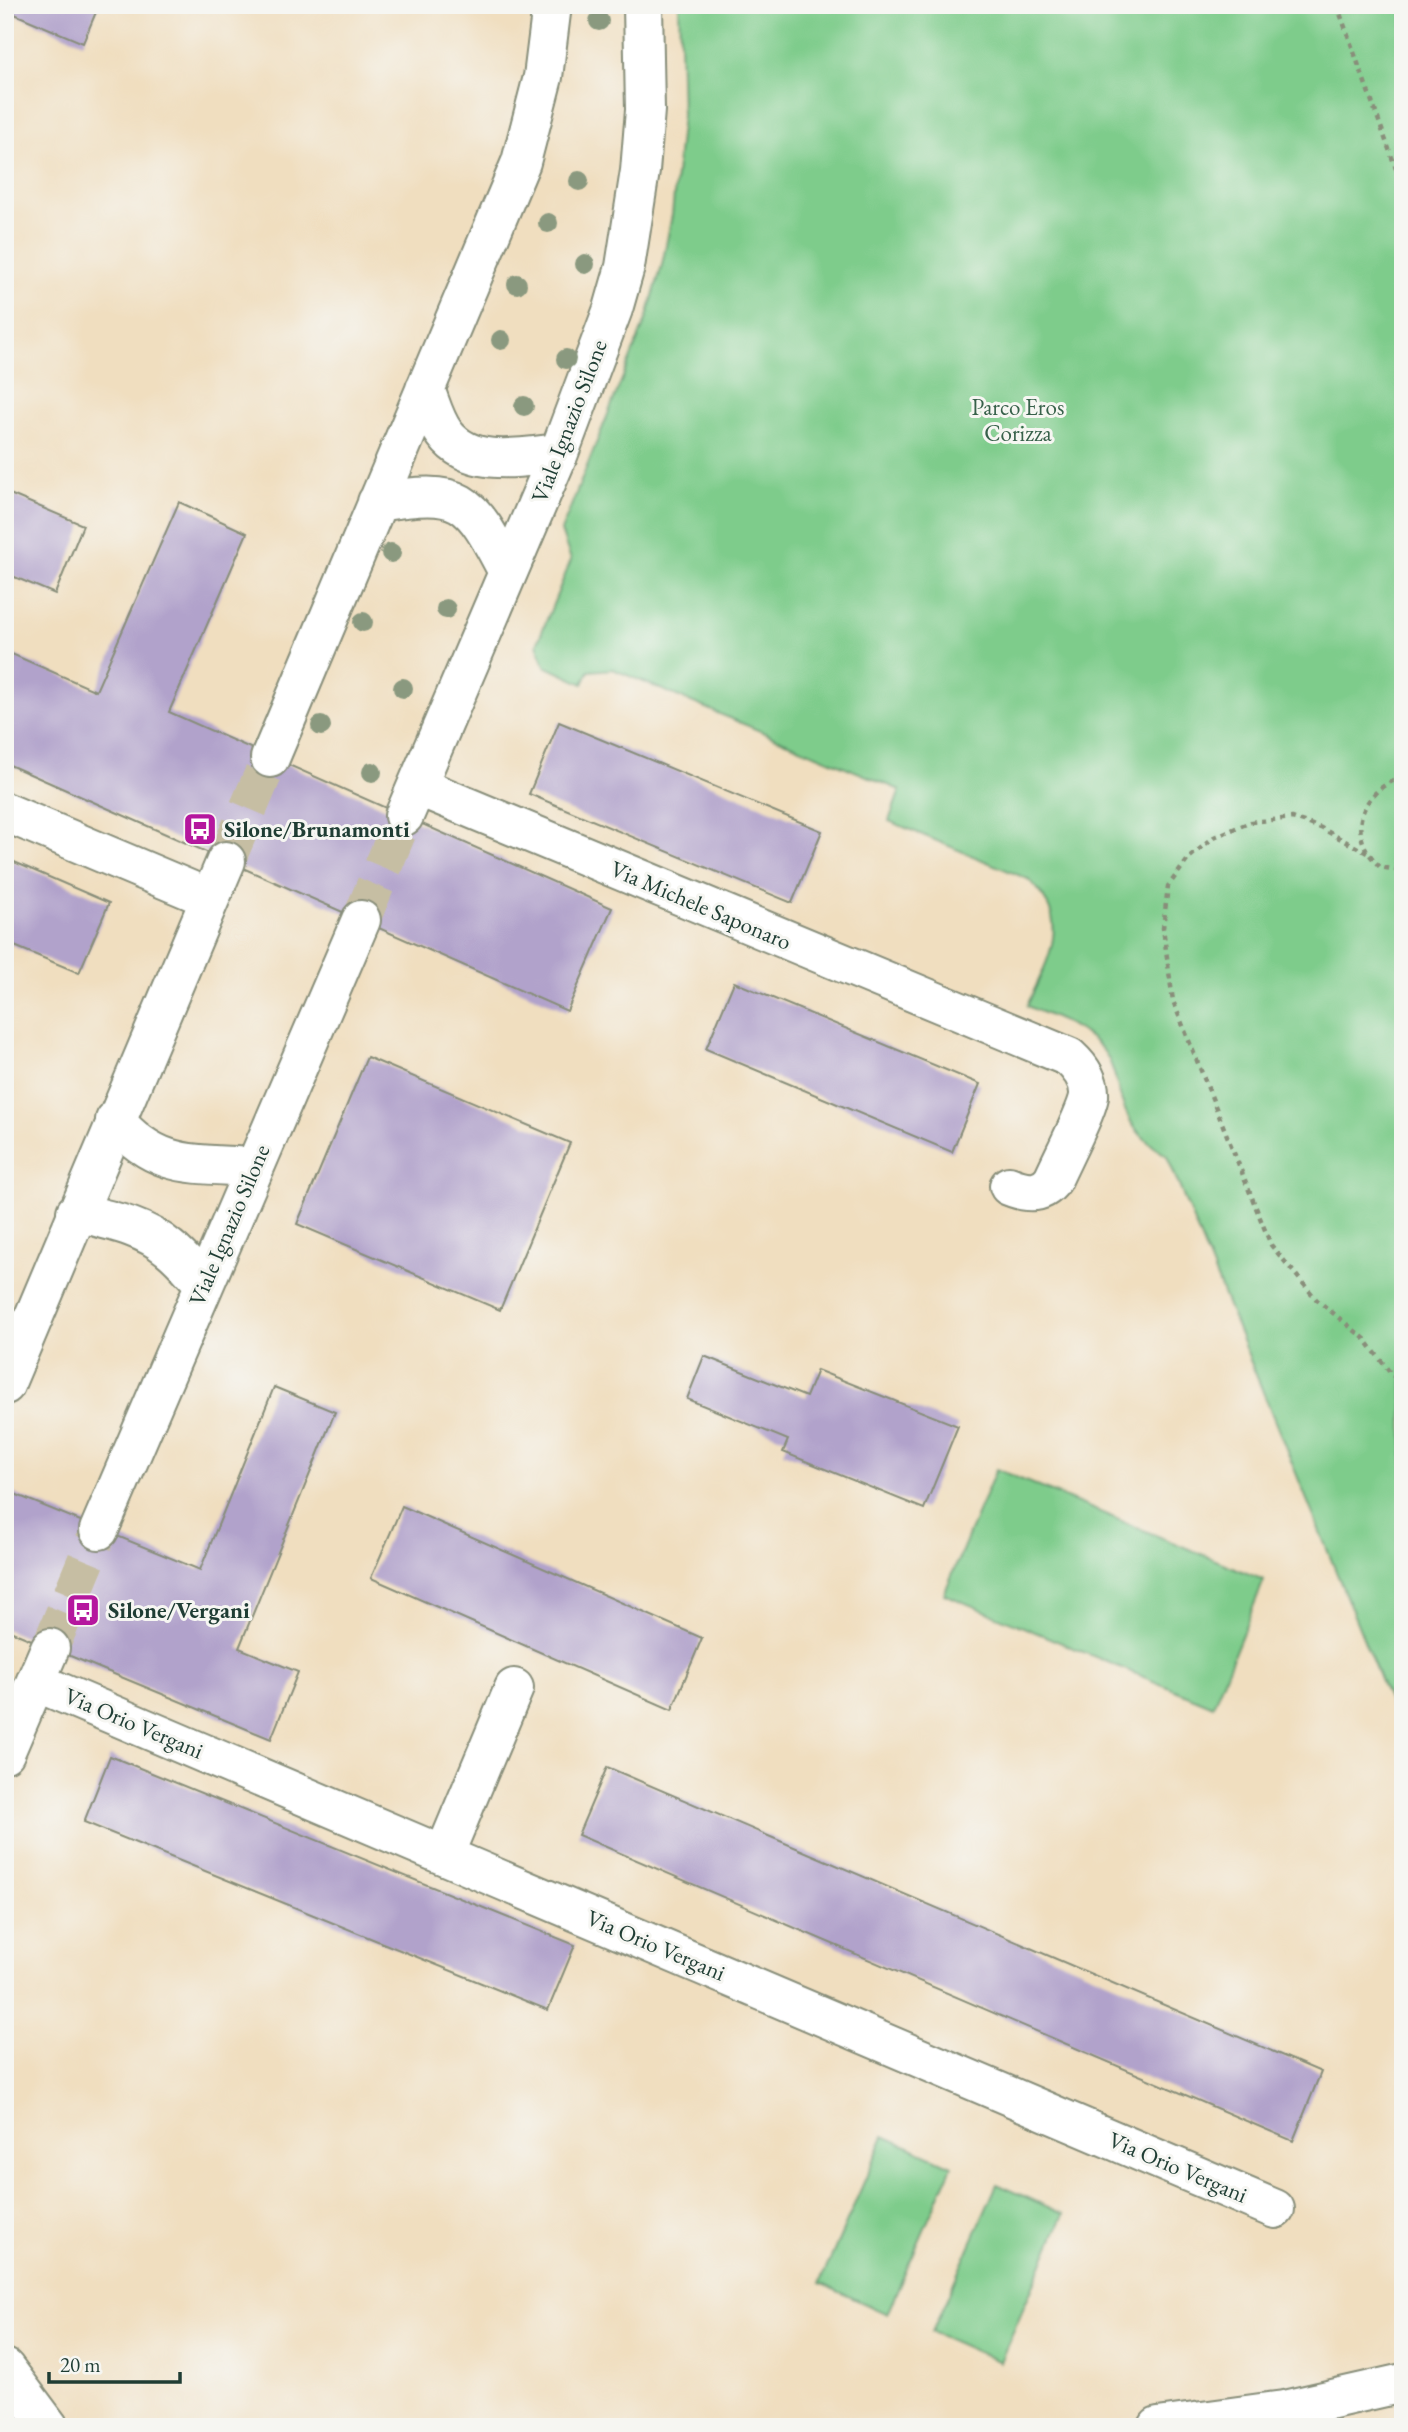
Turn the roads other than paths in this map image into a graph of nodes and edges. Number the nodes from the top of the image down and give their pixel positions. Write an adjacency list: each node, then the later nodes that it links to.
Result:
1 (552, 5): 3 (street)
2 (643, 5): 4 (street, Viale Ignazio Silone)
3 (425, 389): 4 (street); 5 (street)
4 (559, 453): 6 (street, Viale Ignazio Silone)
5 (377, 502): 6 (street); 7 (street)
6 (508, 572): 8 (street, Viale Ignazio Silone)
7 (270, 758)
8 (411, 801): 15 (street, Via Michele Saponaro)
9 (5, 812): 11 (street)
10 (226, 860): 11 (street)
11 (209, 898): 13 (street)
12 (360, 920): 14 (street, Viale Ignazio Silone)
13 (115, 1120): 14 (street); 16 (street)
14 (253, 1167): 17 (street, Viale Ignazio Silone)
15 (1009, 1186)
16 (76, 1212): 17 (street); 18 (street)
17 (204, 1284): 19 (street, Viale Ignazio Silone)
18 (5, 1385)
19 (99, 1530)
20 (514, 1688): 22 (street)
21 (5, 1753): 22 (street, Via Orio Vergani)
22 (444, 1855): 23 (street, Via Orio Vergani)
23 (1275, 2209)
24 (5, 2368): 26 (street)
25 (1403, 2383): 27 (street)
26 (49, 2427)
27 (1158, 2427)

